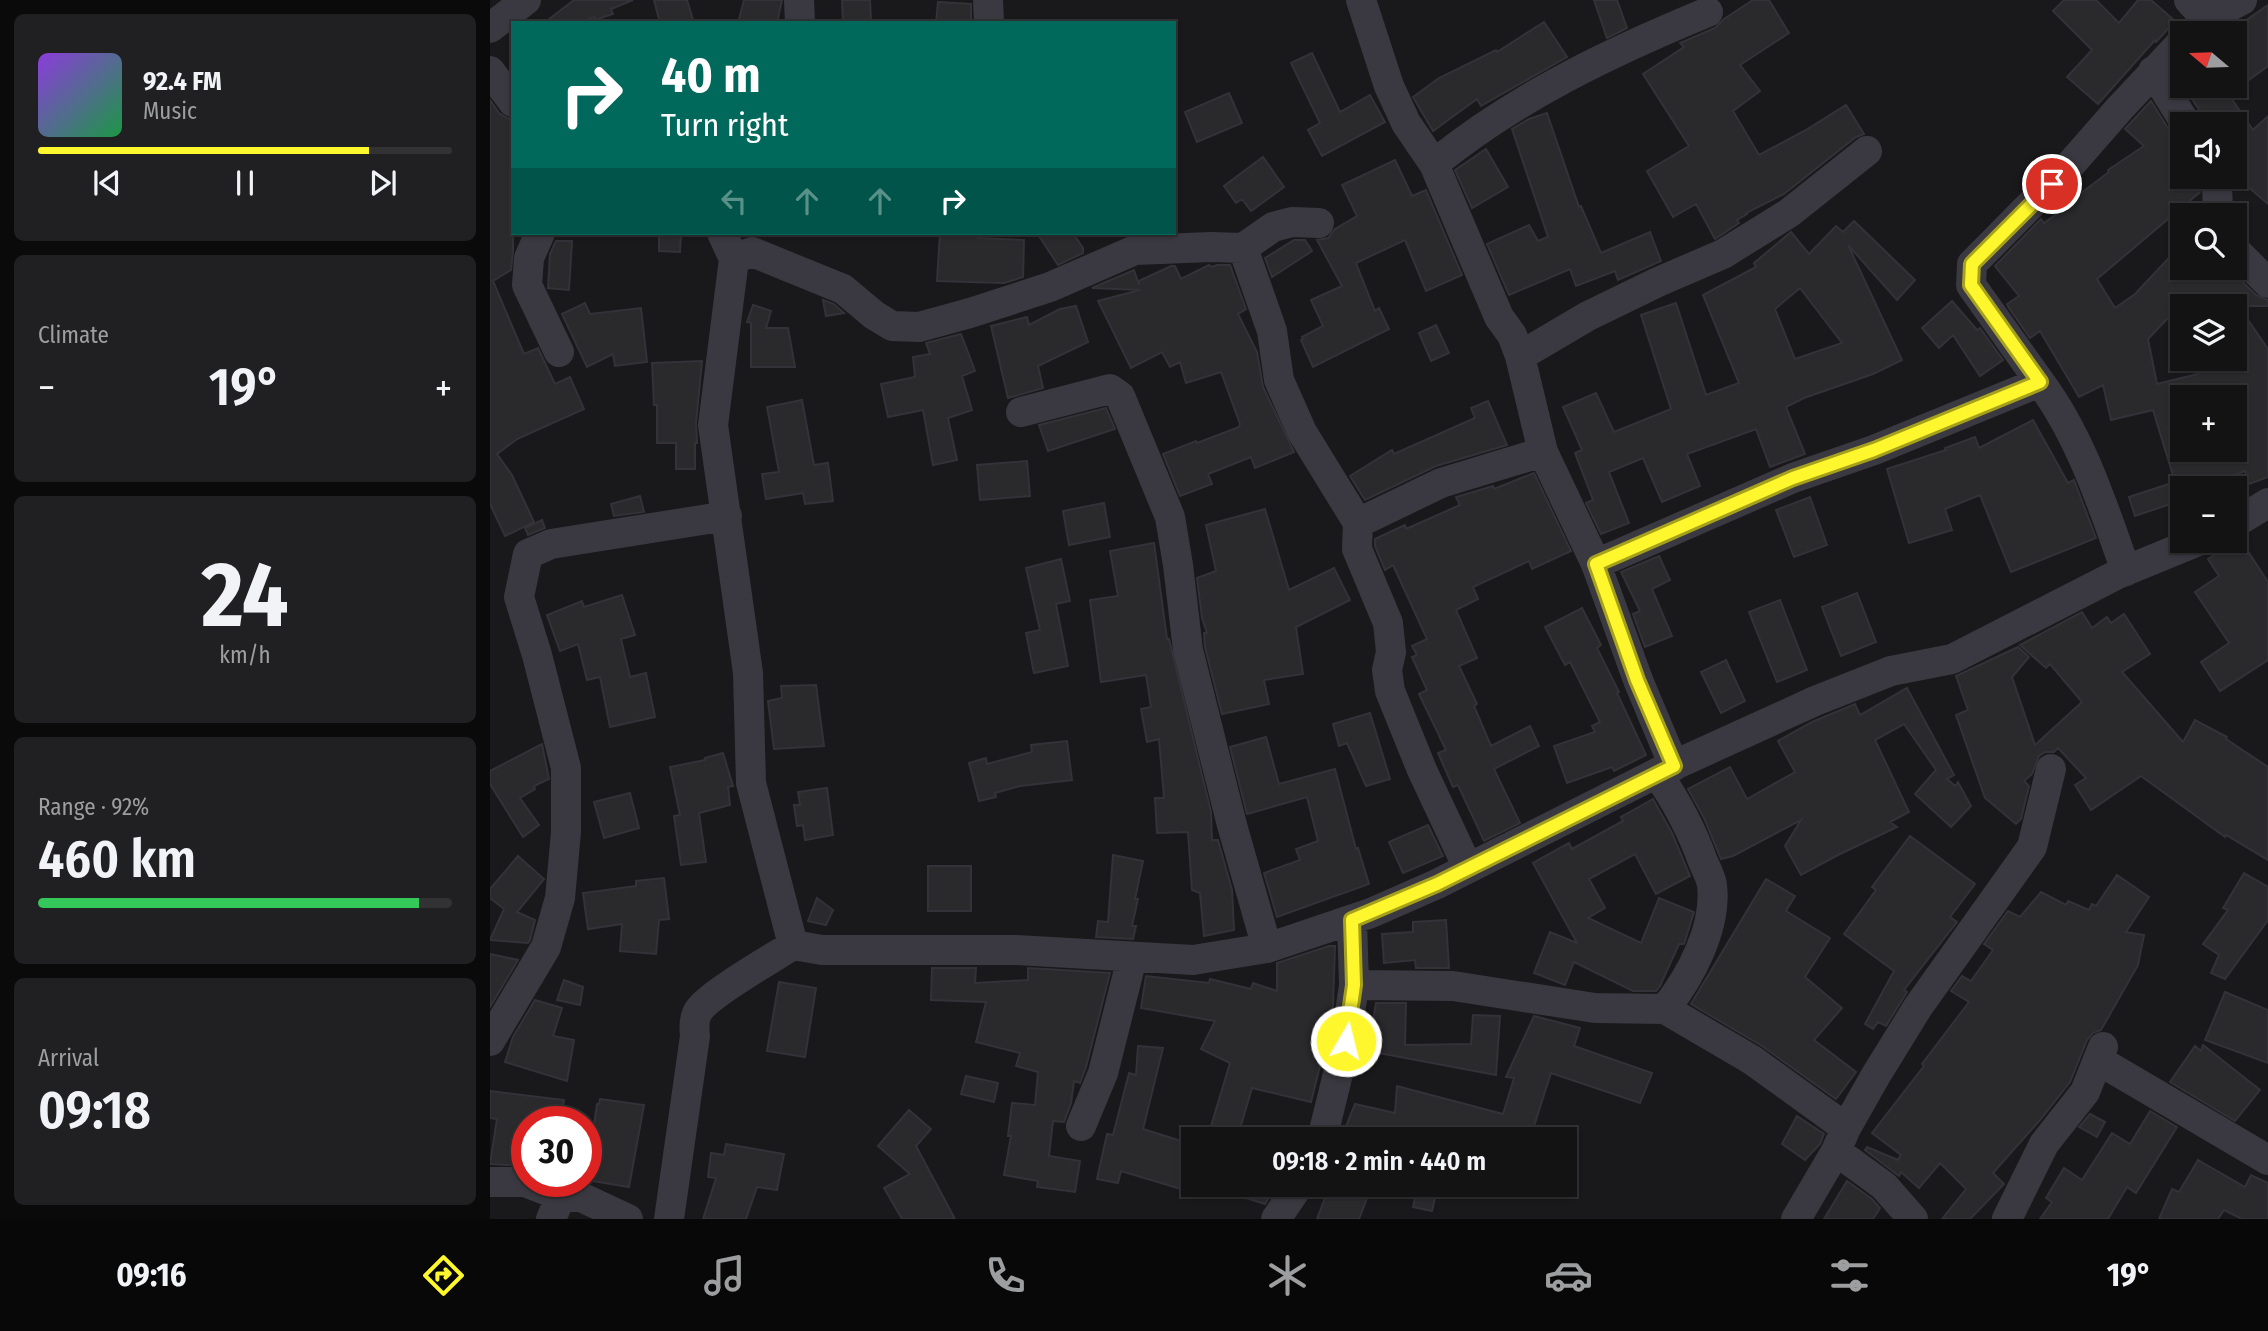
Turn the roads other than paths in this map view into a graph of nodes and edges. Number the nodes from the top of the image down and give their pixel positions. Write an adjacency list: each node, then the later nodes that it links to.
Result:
1 (526, 0): 10 (street)
2 (799, 0): 8 (street)
3 (988, 0): 9 (street)
4 (1361, 0): 17 (street)
5 (2242, 0): 7 (street)
6 (1709, 12): 17 (street)
7 (2195, 18)
8 (800, 21)
9 (989, 21)
10 (490, 28)
11 (2170, 54): 13 (street)
12 (490, 71): 14 (street)
13 (2153, 72): 15 (street); 27 (street)
14 (511, 99)
15 (2178, 112)
16 (1867, 151): 26 (street)
17 (1434, 164): 26 (street)
18 (1320, 223): 22 (street)
19 (539, 235): 25 (street)
20 (1127, 241): 21 (street); 22 (street)
21 (743, 244): 31 (street)
22 (1243, 248): 33 (street)
23 (2247, 262): 24 (street)
24 (2268, 283)
25 (559, 352)
26 (1520, 356): 29 (street)
27 (2040, 382): 35 (street); 36 (street)
28 (1021, 412): 42 (street)
29 (1543, 452): 33 (street); 35 (street)
30 (2268, 503): 32 (street)
31 (727, 516): 41 (street); 46 (street)
32 (2247, 516)
33 (1358, 523): 39 (street)
34 (2170, 553): 36 (street)
35 (1596, 564): 38 (street)
36 (2126, 571): 38 (street)
37 (2051, 769): 49 (street)
38 (1666, 770): 39 (street); 45 (street)
39 (1468, 868): 40 (street)
40 (1352, 920): 42 (street); 44 (street)
41 (793, 945): 43 (street); 54 (street)
42 (1267, 948): 43 (street)
43 (1132, 958): 47 (street)
44 (1354, 985): 45 (street); 48 (street)
45 (1665, 1009): 49 (street)
46 (490, 1041)
47 (1081, 1126)
48 (1325, 1127)
49 (1841, 1140): 55 (street); 56 (street)
50 (2268, 1160): 57 (street)
51 (490, 1182): 52 (street)
52 (556, 1207): 53 (street)
53 (628, 1219)
54 (670, 1219)
55 (1796, 1219)
56 (1913, 1219)
57 (2007, 1219)

